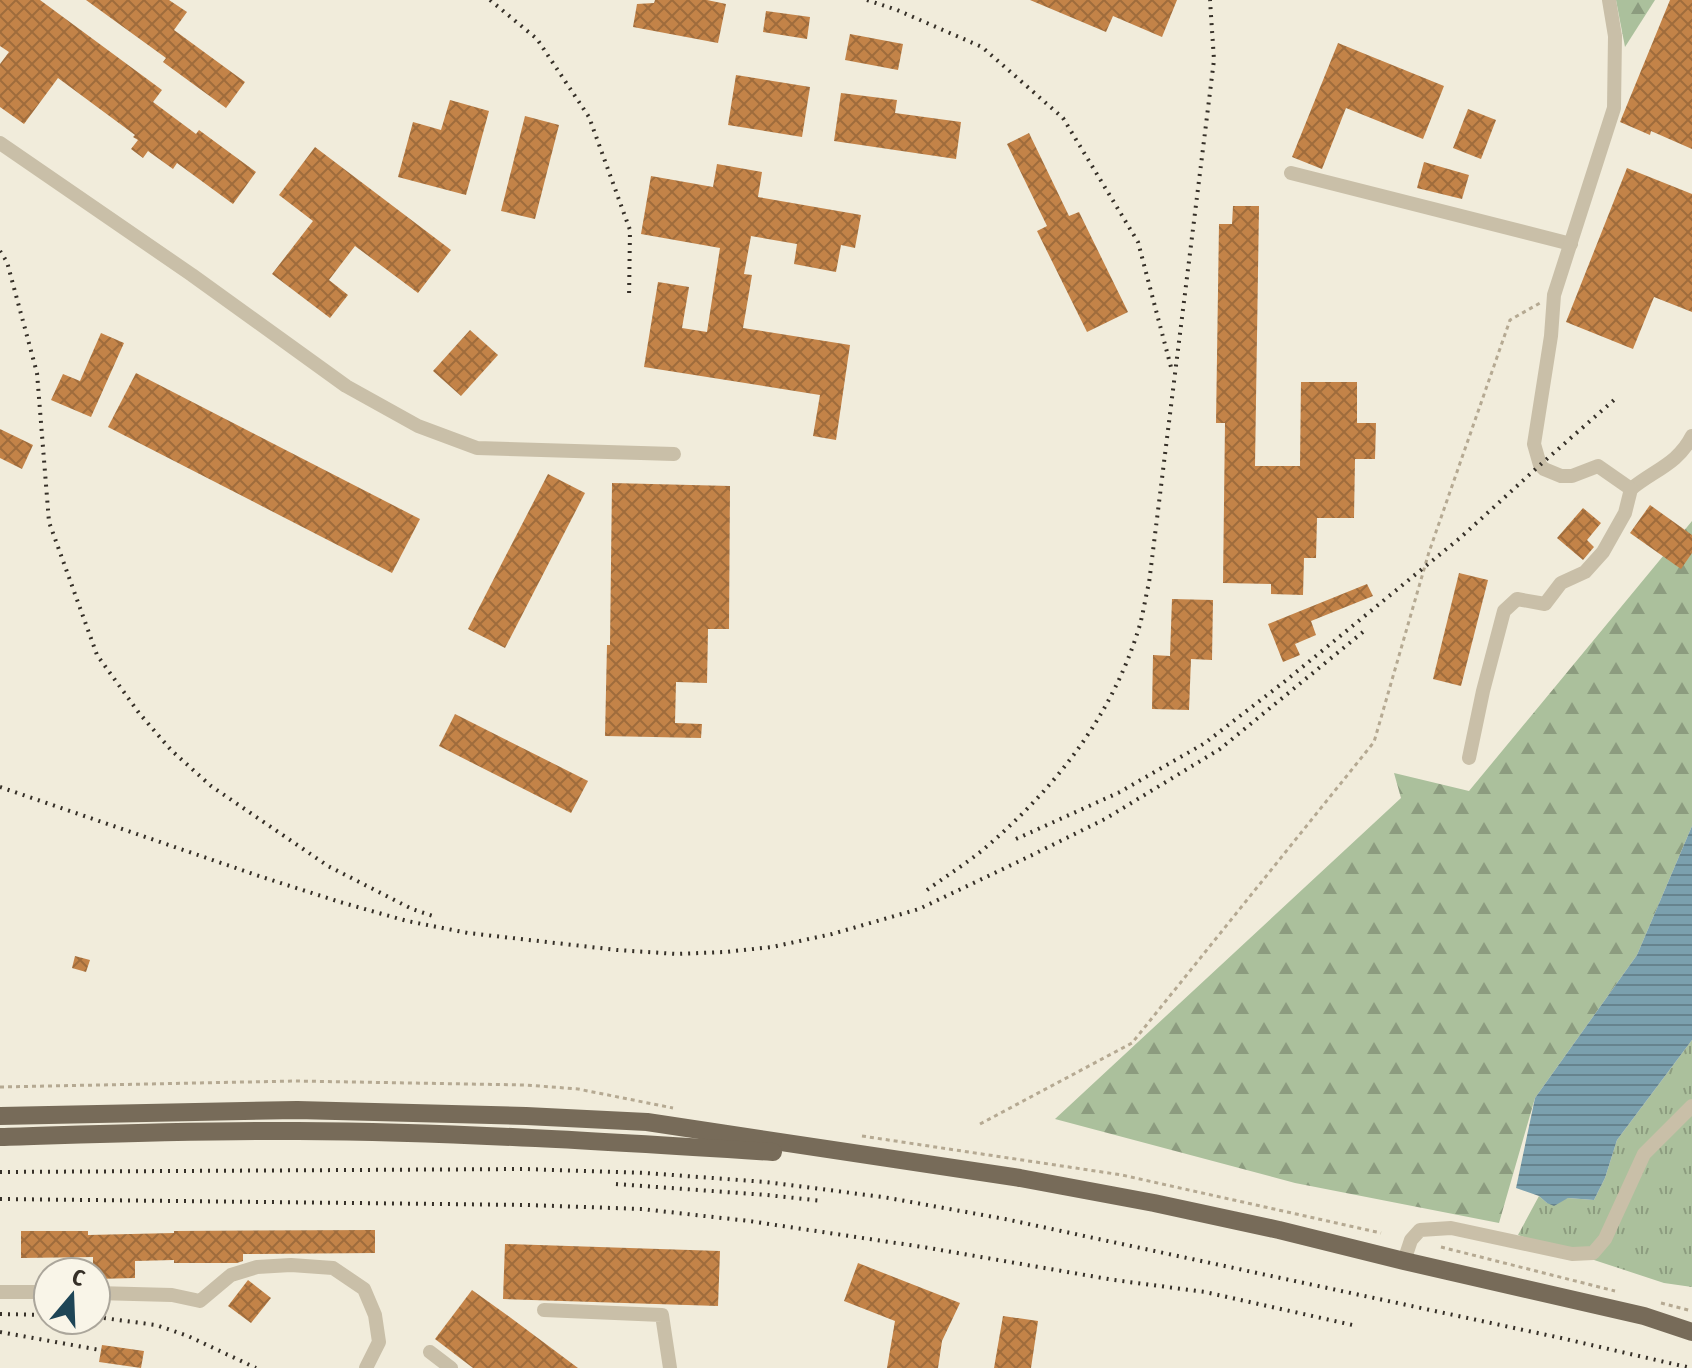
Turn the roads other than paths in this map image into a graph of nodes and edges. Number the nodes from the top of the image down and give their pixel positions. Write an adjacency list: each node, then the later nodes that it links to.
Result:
1 (1609, 0): 4 (street)
2 (0, 143): 6 (street)
3 (1291, 173): 4 (street)
4 (1571, 244): 7 (street)
5 (1692, 436): 7 (street)
6 (674, 454)
7 (1631, 489): 8 (street)
8 (1469, 758)
9 (1692, 1106): 13 (street)
10 (0, 1116): 12 (main road)
11 (0, 1137): 12 (main road)
12 (888, 1158): 13 (main road)
13 (1404, 1261): 18 (main road)
14 (0, 1292): 15 (street)
15 (32, 1292)
16 (112, 1293): 20 (street)
17 (544, 1310): 22 (street)
18 (1692, 1332)
19 (430, 1352): 21 (street)
20 (366, 1368)
21 (451, 1368)
22 (670, 1368)

